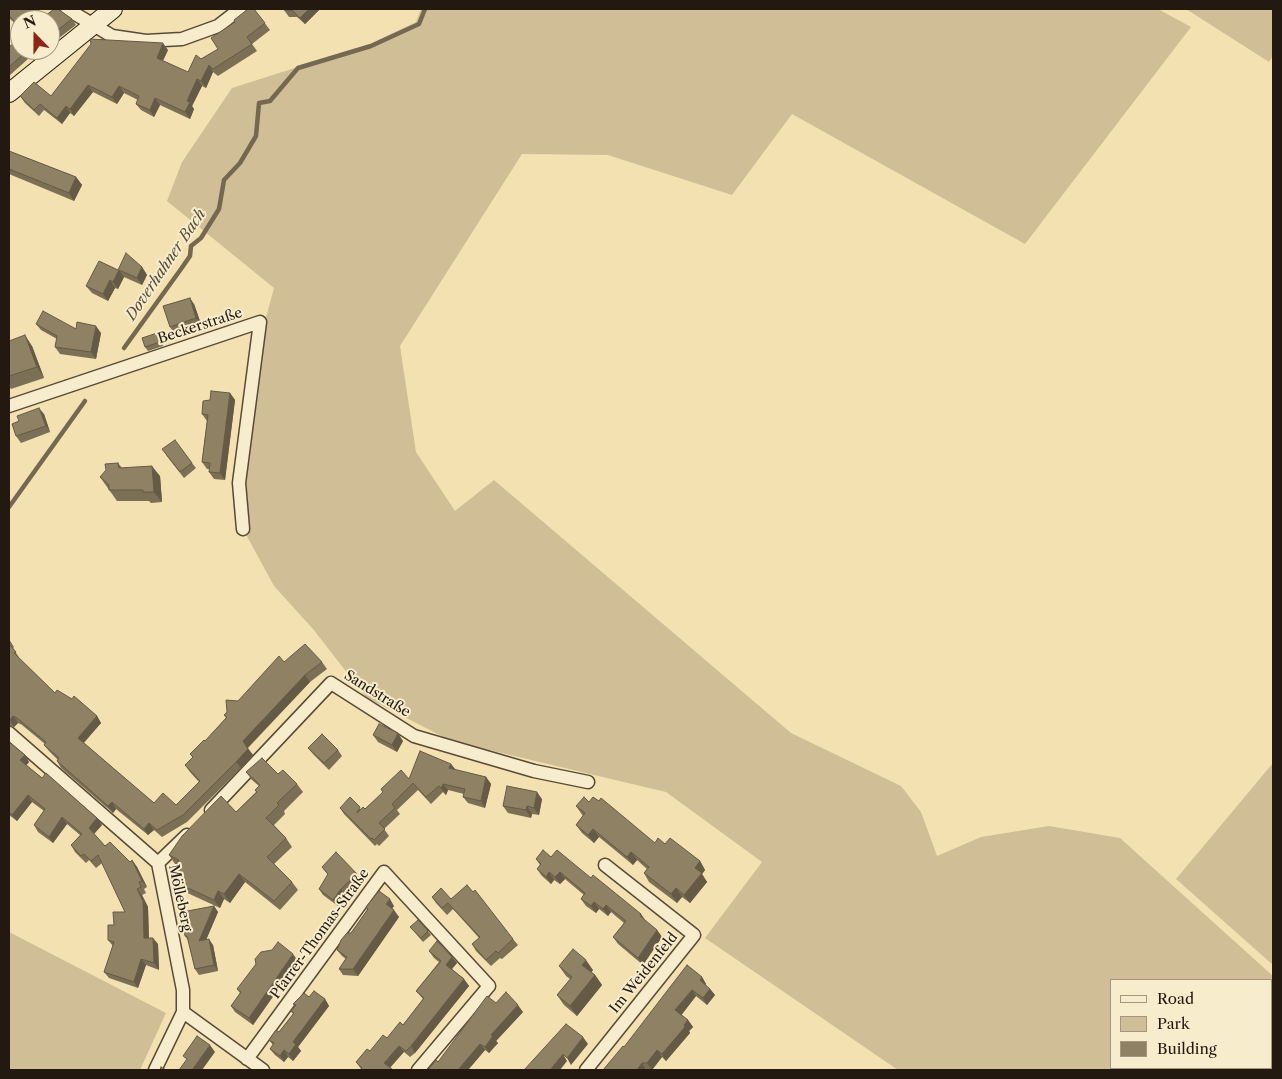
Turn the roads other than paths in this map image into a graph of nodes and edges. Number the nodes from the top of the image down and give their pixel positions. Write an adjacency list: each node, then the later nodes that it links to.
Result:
1 (67, 9): 4 (street)
2 (113, 9): 4 (street)
3 (240, 9): 4 (street)
4 (94, 26): 5 (street)
5 (9, 93)
6 (9, 406): 7 (street, Beckerstraße)
7 (242, 529)
8 (9, 733): 10 (street, Mölleberg)
9 (588, 782): 10 (street, Sandstraße)
10 (158, 863): 12 (street, Mölleberg)
11 (605, 865): 17 (street, Im Weidenfeld)
12 (183, 1012): 13 (street); 14 (street, Mölleberg)
13 (246, 1058): 15 (street); 16 (street, Pfarrer-Thomas-Straße)
14 (155, 1070)
15 (263, 1070)
16 (418, 1070)
17 (586, 1070)

